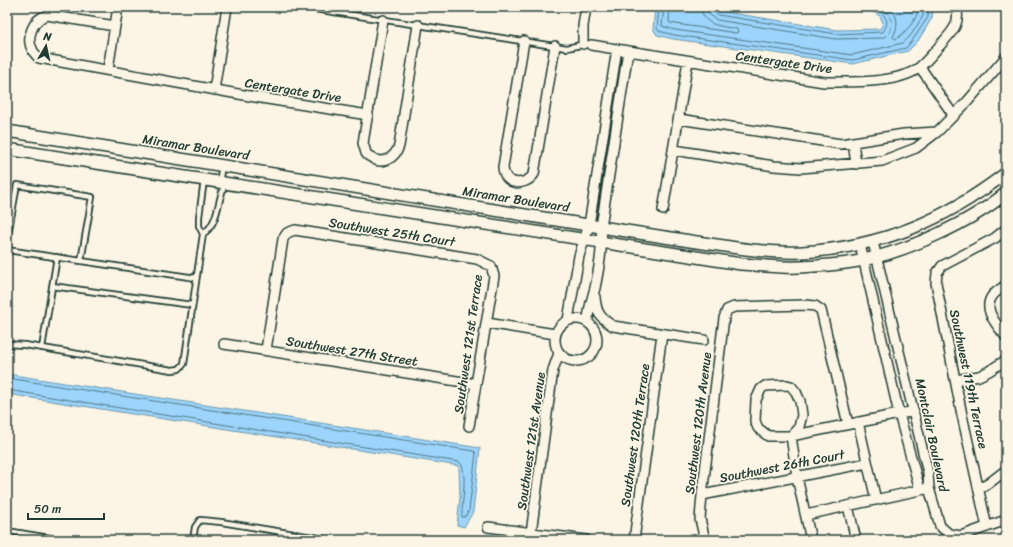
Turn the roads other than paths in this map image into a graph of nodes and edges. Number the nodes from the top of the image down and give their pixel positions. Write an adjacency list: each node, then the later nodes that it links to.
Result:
1 (118, 7): 8 (street)
2 (227, 7): 18 (street)
3 (300, 7): 6 (lane)
4 (586, 7): 10 (street)
5 (956, 7): 16 (street, Centergate Drive)
6 (383, 20): 7 (lane); 21 (street)
7 (418, 25): 9 (lane); 21 (street)
8 (115, 26): 17 (street); 17 (street, Centergate Drive)
9 (524, 41): 11 (lane); 11 (street)
10 (587, 44): 11 (lane); 12 (street, Centergate Drive)
11 (555, 46)
12 (617, 49): 13 (street, Centergate Drive); 19 (street)
13 (628, 51): 15 (street, Centergate Drive); 20 (street)
14 (1006, 57): 22 (street)
15 (688, 61): 16 (street, Centergate Drive); 23 (street)
16 (920, 67): 22 (street)
17 (108, 69): 18 (street, Centergate Drive)
18 (214, 90): 21 (street, Centergate Drive)
19 (607, 111): 20 (street); 36 (street)
20 (618, 113): 37 (street)
21 (368, 115)
22 (954, 116): 25 (street)
23 (679, 119): 26 (street); 28 (street)
24 (7, 131): 30 (street, Miramar Boulevard)
25 (937, 132): 26 (street); 29 (street)
26 (853, 142): 29 (street)
27 (7, 149): 32 (street)
28 (674, 150): 29 (street); 35 (street)
29 (856, 164)
30 (222, 166): 33 (lane); 36 (street, Miramar Boulevard)
31 (1006, 173): 42 (street, Miramar Boulevard)
32 (204, 180): 33 (street); 39 (lane)
33 (222, 183): 39 (lane); 41 (street)
34 (1006, 193): 46 (street)
35 (663, 210)
36 (589, 225): 37 (street, Miramar Boulevard); 41 (street)
37 (601, 227): 43 (street); 44 (street, Miramar Boulevard)
38 (1006, 229): 73 (street, Southwest 119th Terrace)
39 (203, 234): 51 (lane)
40 (7, 240): 49 (lane)
41 (584, 240): 43 (street); 56 (street)
42 (873, 242): 44 (street, Miramar Boulevard); 46 (street, Montclair Boulevard)
43 (602, 243): 48 (street); 54 (street)
44 (860, 244): 48 (street, Montclair Boulevard)
45 (7, 250): 47 (lane)
46 (878, 256): 48 (street); 64 (street, Montclair Boulevard)
47 (57, 257): 49 (lane); 53 (lane)
48 (863, 260): 66 (street, Montclair Boulevard)
49 (81, 261): 51 (lane)
50 (491, 266): 58 (street, Southwest 121st Terrace); 70 (street, Southwest 25th Court)
51 (196, 278): 55 (lane)
52 (1006, 285): 63 (street)
53 (52, 286): 55 (lane); 69 (lane)
54 (594, 288): 57 (street); 59 (street)
55 (192, 305): 69 (lane)
56 (568, 320): 57 (street); 61 (street)
57 (588, 322): 60 (street)
58 (486, 323): 61 (street); 74 (street, Southwest 121st Terrace)
59 (613, 326): 60 (street); 62 (street)
60 (597, 332): 71 (street)
61 (556, 334): 71 (street)
62 (662, 334): 65 (street); 99 (street, Southwest 120th Terrace)
63 (1006, 337)
64 (897, 338): 66 (street); 75 (street, Montclair Boulevard)
65 (704, 340)
66 (882, 341): 76 (street, Montclair Boulevard)
67 (7, 344): 69 (lane)
68 (224, 344): 70 (street, Southwest 27th Street)
69 (42, 348)
70 (266, 350): 74 (street, Southwest 27th Street)
71 (560, 353): 94 (street, Southwest 121st Avenue)
72 (1006, 360): 73 (street)
73 (956, 380): 85 (street, Southwest 119th Terrace)
74 (476, 384): 79 (street, Southwest 121st Terrace)
75 (914, 410): 76 (street); 84 (street, Montclair Boulevard)
76 (899, 414): 77 (street); 84 (street, Montclair Boulevard)
77 (858, 422): 78 (street); 81 (street)
78 (848, 424): 80 (street); 86 (street, Southwest 120th Avenue)
79 (469, 426)
80 (791, 436): 80 (street); 83 (street)
81 (867, 463): 83 (street, Southwest 26th Court); 87 (street)
82 (1006, 470): 85 (street)
83 (797, 476): 86 (street, Southwest 26th Court); 89 (street)
84 (924, 489): 87 (street); 92 (street, Montclair Boulevard)
85 (979, 489): 92 (street, Southwest 119th Terrace)
86 (702, 495): 100 (street, Southwest 120th Avenue)
87 (876, 500): 88 (street)
88 (848, 506): 89 (street); 102 (street)
89 (806, 515): 101 (street)
90 (1006, 520): 92 (street)
91 (488, 527): 94 (street)
92 (987, 527)
93 (7, 531): 95 (lane)
94 (531, 533): 98 (street)
95 (62, 540)
96 (192, 540): 97 (lane)
97 (331, 540)
98 (586, 540)
99 (634, 540)
100 (705, 540)
101 (812, 540)
102 (856, 540)

